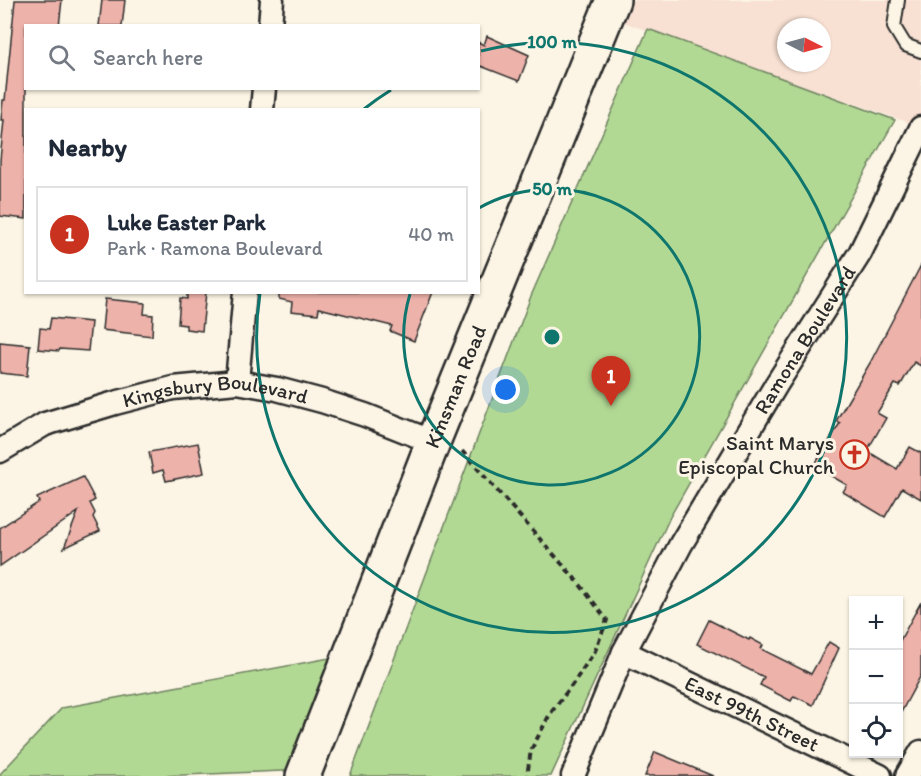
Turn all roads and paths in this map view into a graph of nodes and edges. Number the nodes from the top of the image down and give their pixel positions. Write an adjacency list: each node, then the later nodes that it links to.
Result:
1 (272, 0): 4 (street)
2 (613, 0): 11 (main road, Kinsman Road)
3 (898, 0): 5 (lane)
4 (270, 24)
5 (921, 51)
6 (264, 90): 7 (street)
7 (262, 108)
8 (921, 128): 13 (street, Ramona Boulevard)
9 (245, 294): 10 (street)
10 (237, 382): 11 (street, Kingsbury Boulevard); 12 (street, Kingsbury Boulevard)
11 (448, 446): 15 (main road, Kinsman Road); 16 (path)
12 (0, 451)
13 (624, 652): 17 (street, Ramona Boulevard); 18 (street, East 99th Street)
14 (921, 752): 19 (street)
15 (303, 776)
16 (527, 776)
17 (573, 776)
18 (880, 776)
19 (907, 776)

